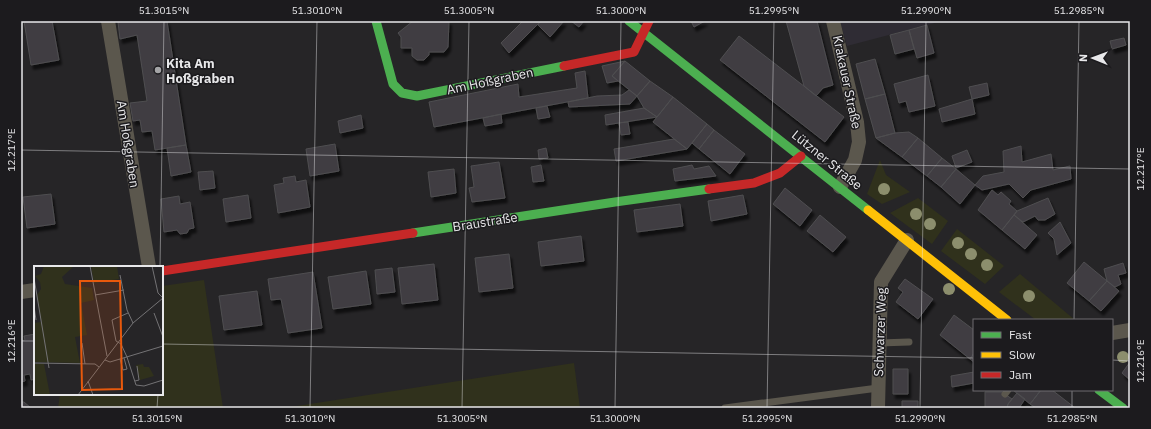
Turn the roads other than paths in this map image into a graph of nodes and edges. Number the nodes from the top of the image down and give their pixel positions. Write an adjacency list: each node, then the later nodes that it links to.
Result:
1 (108, 21): 10 (street, Am Hoßgraben)
2 (376, 21): 6 (street, Am Hoßgraben)
3 (629, 21): 6 (street, Lützner Straße)
4 (649, 21): 6 (street)
5 (833, 21): 8 (street, Krakauer Straße)
6 (644, 33): 7 (street, Lützner Straße)
7 (801, 156): 8 (street, Lützner Straße); 11 (street, Braustraße)
8 (840, 187): 9 (street, Lützner Straße)
9 (907, 240): 14 (street, Lützner Straße); 18 (street, Schwarzer Weg)
10 (149, 266)
11 (163, 271)
12 (34, 290): 13 (street)
13 (21, 292)
14 (1006, 319)
15 (1130, 330): 16 (street)
16 (1113, 333)
17 (909, 342): 18 (lane)
18 (879, 343): 19 (street, Schwarzer Weg)
19 (878, 388): 21 (lane); 22 (street, Schwarzer Weg)
20 (1100, 391): 23 (street)
21 (725, 408)
22 (878, 408)
23 (1123, 408)

